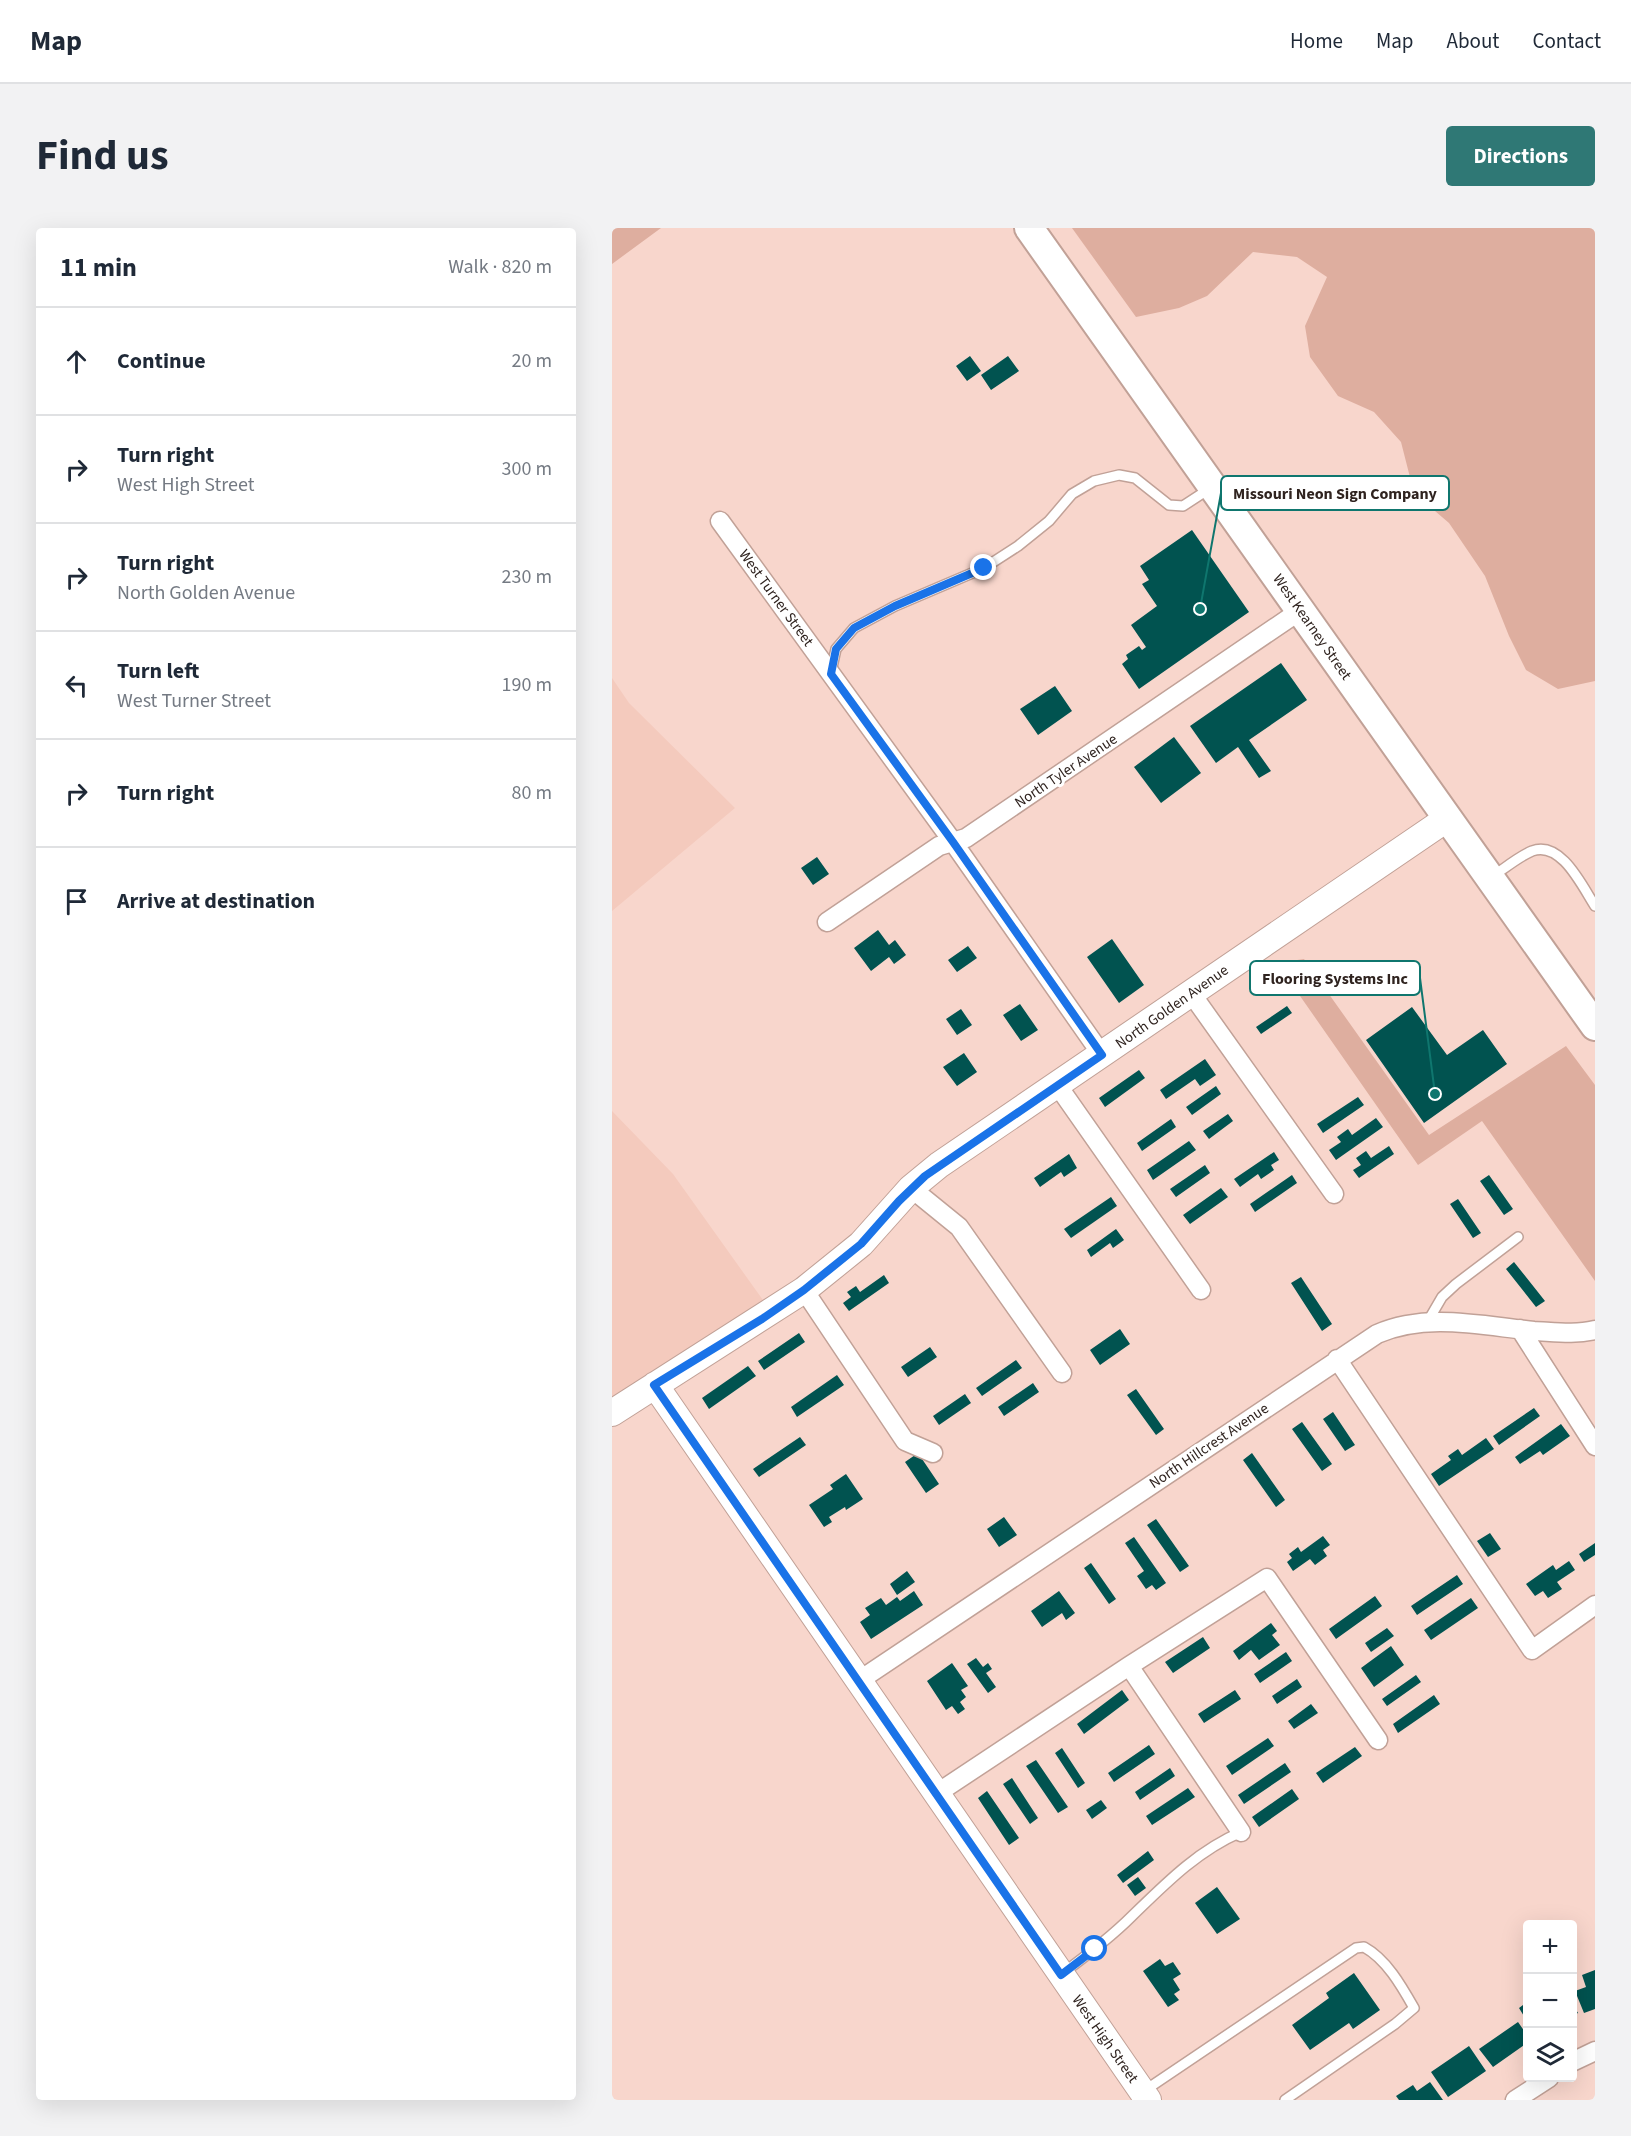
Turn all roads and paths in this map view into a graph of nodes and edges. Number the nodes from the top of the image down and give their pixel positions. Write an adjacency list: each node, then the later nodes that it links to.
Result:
1 (1029, 228): 2 (main road, West Kearney Street)
2 (1213, 487): 4 (main road, West Kearney Street); 5 (lane)
3 (720, 521): 5 (street, West Turner Street)
4 (1301, 610): 6 (main road, West Kearney Street); 7 (street, North Tyler Avenue)
5 (831, 674): 7 (street, West Turner Street)
6 (1448, 818): 8 (main road, West Kearney Street); 11 (street, North Golden Avenue)
7 (953, 842): 10 (street, North Tyler Avenue); 13 (street, West Turner Street)
8 (1491, 878): 9 (lane); 12 (main road, West Kearney Street)
9 (1595, 906)
10 (827, 922)
11 (1191, 993): 13 (street, North Golden Avenue); 16 (street)
12 (1593, 1020)
13 (1102, 1055): 14 (street, North Golden Avenue)
14 (1058, 1086): 15 (street, North Golden Avenue); 19 (street)
15 (911, 1188): 18 (street, North Golden Avenue); 24 (street)
16 (1334, 1194)
17 (1518, 1237): 20 (lane)
18 (804, 1290): 25 (street, North Golden Avenue); 28 (street)
19 (1201, 1290)
20 (1428, 1321): 21 (street, North Hillcrest Avenue); 23 (street, North Hillcrest Avenue)
21 (1520, 1329): 22 (street, North Hillcrest Avenue); 27 (street)
22 (1595, 1330)
23 (1338, 1359): 29 (street); 31 (street, North Hillcrest Avenue)
24 (1062, 1373)
25 (654, 1385): 26 (street, North Golden Avenue); 31 (street, West High Street)
26 (612, 1413)
27 (1595, 1446)
28 (933, 1453)
29 (1595, 1605)
30 (1128, 1666): 32 (street); 33 (street); 34 (street)
31 (857, 1682): 33 (street, West High Street)
32 (1378, 1740)
33 (936, 1794): 35 (street, West High Street)
34 (1241, 1832): 35 (lane)
35 (1061, 1975): 39 (street, West High Street)
36 (1595, 2051): 37 (street)
37 (1577, 2060)
38 (1543, 2082): 41 (street)
39 (1145, 2096): 40 (lane)
40 (1285, 2100)
41 (1515, 2100)

